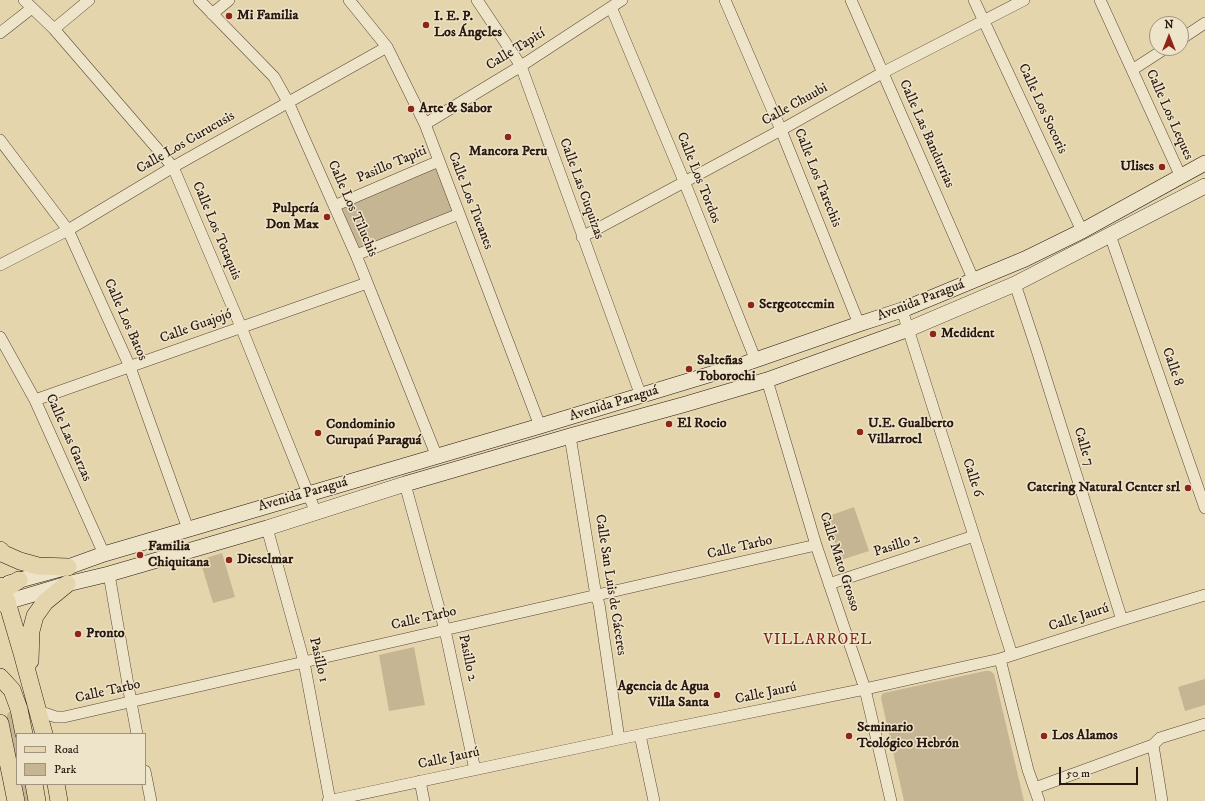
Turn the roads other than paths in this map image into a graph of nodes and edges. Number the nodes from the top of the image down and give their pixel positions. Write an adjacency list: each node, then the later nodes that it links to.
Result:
1 (89, 0): 17 (street)
2 (199, 0): 14 (street, Calle Los Tiluchis)
3 (229, 0): 14 (street)
4 (349, 0): 20 (street, Calle Los Tucanes)
5 (477, 0): 22 (street, Calle Las Cuquizas)
6 (622, 0): 13 (street, Calle Tapití)
7 (725, 0): 27 (street, Calle Los Tarechis)
8 (851, 0): 24 (street, Calle Las Bandurrias)
9 (974, 0): 15 (street, Calle Los Socoris)
10 (1024, 0): 15 (street, Calle Chuubi)
11 (1100, 0): 23 (street, Calle Los Leques)
12 (28, 4): 17 (street, Calle Los Totaquis); 18 (street)
13 (611, 7): 22 (street, Calle Tapití); 33 (street, Calle Los Tordos)
14 (212, 14): 25 (street, Calle Los Tiluchis)
15 (984, 21): 24 (street, Calle Chuubi); 38 (street, Calle Los Socoris)
16 (1205, 23): 19 (street)
17 (54, 29): 31 (street, Calle Los Totaquis)
18 (0, 33)
19 (1189, 34)
20 (387, 47): 25 (street, Calle Los Curucusis); 26 (street, Calle Los Tucanes)
21 (1154, 56): 23 (street)
22 (521, 66): 26 (street, Calle Tapití); 40 (street, Calle Las Cuquizas)
23 (1132, 70): 32 (street, Calle Los Leques)
24 (882, 73): 27 (street, Calle Chuubi); 43 (street, Calle Las Bandurrias)
25 (288, 102): 31 (street, Calle Los Curucusis); 35 (street, Calle Los Tiluchis)
26 (425, 124): 29 (street, Calle Los Tucanes)
27 (781, 130): 33 (street, Calle Chuubi); 47 (street, Calle Los Tarechis)
28 (0, 140): 37 (street, Calle Los Batos)
29 (439, 161): 35 (street, Pasillo Tapiti); 36 (street, Calle Los Tucanes)
30 (1205, 164): 32 (main road, Avenida Paraguá)
31 (173, 167): 37 (street, Calle Los Curucusis); 48 (street, Calle Los Totaquis)
32 (1181, 177): 38 (main road, Avenida Paraguá)
33 (684, 181): 40 (street, Calle Chuubi); 51 (street, Calle Los Tordos)
34 (1205, 186): 39 (main road, Avenida Paraguá)
35 (334, 206): 41 (street, Calle Los Tiluchis)
36 (459, 214): 41 (street); 56 (street, Calle Los Tucanes)
37 (68, 230): 42 (street, Calle Los Curucusis); 52 (street, Calle Los Batos)
38 (1082, 231): 43 (main road, Avenida Paraguá)
39 (1110, 235): 45 (main road, Avenida Paraguá); 61 (street, Calle 8)
40 (582, 237): 54 (street, Calle Las Cuquizas)
41 (356, 255): 44 (street, Calle Los Tiluchis)
42 (0, 265)
43 (974, 281): 46 (main road, Avenida Paraguá)
44 (367, 283): 48 (street, Calle Guajojó); 58 (street, Calle Los Tiluchis)
45 (1015, 284): 49 (main road, Avenida Paraguá); 77 (street, Calle 7)
46 (902, 310): 47 (main road, Avenida Paraguá); 49 (street, Calle 6)
47 (859, 324): 51 (main road, Avenida Paraguá)
48 (241, 327): 52 (street, Calle Guajojó); 60 (street, Calle Los Totaquis)
49 (909, 329): 53 (main road, Avenida Paraguá); 65 (street, Calle 6)
50 (0, 336): 55 (street, Calle Las Garzas)
51 (756, 361): 54 (main road, Avenida Paraguá)
52 (130, 367): 55 (street, Calle Guajojó); 64 (street, Calle Los Batos)
53 (767, 380): 57 (main road, Avenida Paraguá); 66 (street, Calle Mato Grosso)
54 (640, 396): 56 (main road, Avenida Paraguá)
55 (35, 400): 68 (street, Calle Las Garzas)
56 (540, 426): 58 (main road, Avenida Paraguá)
57 (570, 436): 59 (main road, Avenida Paraguá); 76 (street, Calle San Luis de Cáceres)
58 (437, 457): 60 (main road, Avenida Paraguá)
59 (406, 484): 62 (main road, Avenida Paraguá); 78 (street, Pasillo 2)
60 (309, 494): 62 (street, Calle Los Totaquis); 64 (main road, Avenida Paraguá)
61 (1205, 508)
62 (316, 513): 63 (main road, Avenida Paraguá)
63 (267, 528): 70 (main road, Avenida Paraguá); 81 (street, Pasillo 1)
64 (188, 529): 68 (main road, Avenida Paraguá)
65 (974, 536): 73 (street, Pasillo 2); 79 (street, Calle 6)
66 (816, 546): 73 (street, Calle Mato Grosso); 76 (street, Calle Tarbo)
67 (0, 550): 69 (main road)
68 (104, 554): 69 (main road, Avenida Paraguá)
69 (68, 567): 71 (main road, Avenida Paraguá)
70 (109, 574): 72 (main road, Avenida Paraguá); 85 (street)
71 (19, 580): 74 (main road)
72 (67, 584): 74 (main road, Avenida Paraguá); 83 (main road)
73 (829, 584): 84 (street, Calle Mato Grosso)
74 (2, 594): 83 (main road)
75 (1205, 595): 77 (street, Calle Jaurú)
76 (596, 596): 78 (street, Calle Tarbo); 93 (street, Calle San Luis de Cáceres)
77 (1122, 620): 79 (street, Calle Jaurú)
78 (446, 630): 81 (street, Calle Tarbo); 95 (street, Pasillo 2)
79 (1012, 655): 80 (street, Calle Jaurú)
80 (1000, 659): 84 (street, Calle Jaurú); 100 (street)
81 (304, 662): 85 (street, Calle Tarbo); 105 (street, Pasillo 1)
82 (0, 677): 89 (main road)
83 (30, 683): 86 (main road)
84 (865, 689): 92 (street, Calle Jaurú); 108 (street, Calle Mato Grosso)
85 (131, 702): 86 (street, Calle Tarbo); 91 (street)
86 (38, 711): 90 (main road)
87 (0, 723): 101 (main road)
88 (1205, 724): 94 (street)
89 (24, 733)
90 (44, 733)
91 (138, 733)
92 (640, 736): 93 (street, Calle Jaurú); 107 (street)
93 (619, 739): 95 (street, Calle Jaurú)
94 (1153, 744): 100 (street); 110 (street)
95 (475, 770): 97 (street, Calle Jaurú)
96 (146, 776): 104 (street)
97 (420, 781): 105 (street, Calle Jaurú); 106 (street)
98 (34, 785): 102 (main road)
99 (56, 785): 103 (main road)
100 (1035, 788): 109 (street)
101 (16, 801)
102 (38, 801)
103 (59, 801)
104 (151, 801)
105 (329, 801)
106 (424, 801)
107 (654, 801)
108 (891, 801)
109 (1039, 801)
110 (1162, 801)

